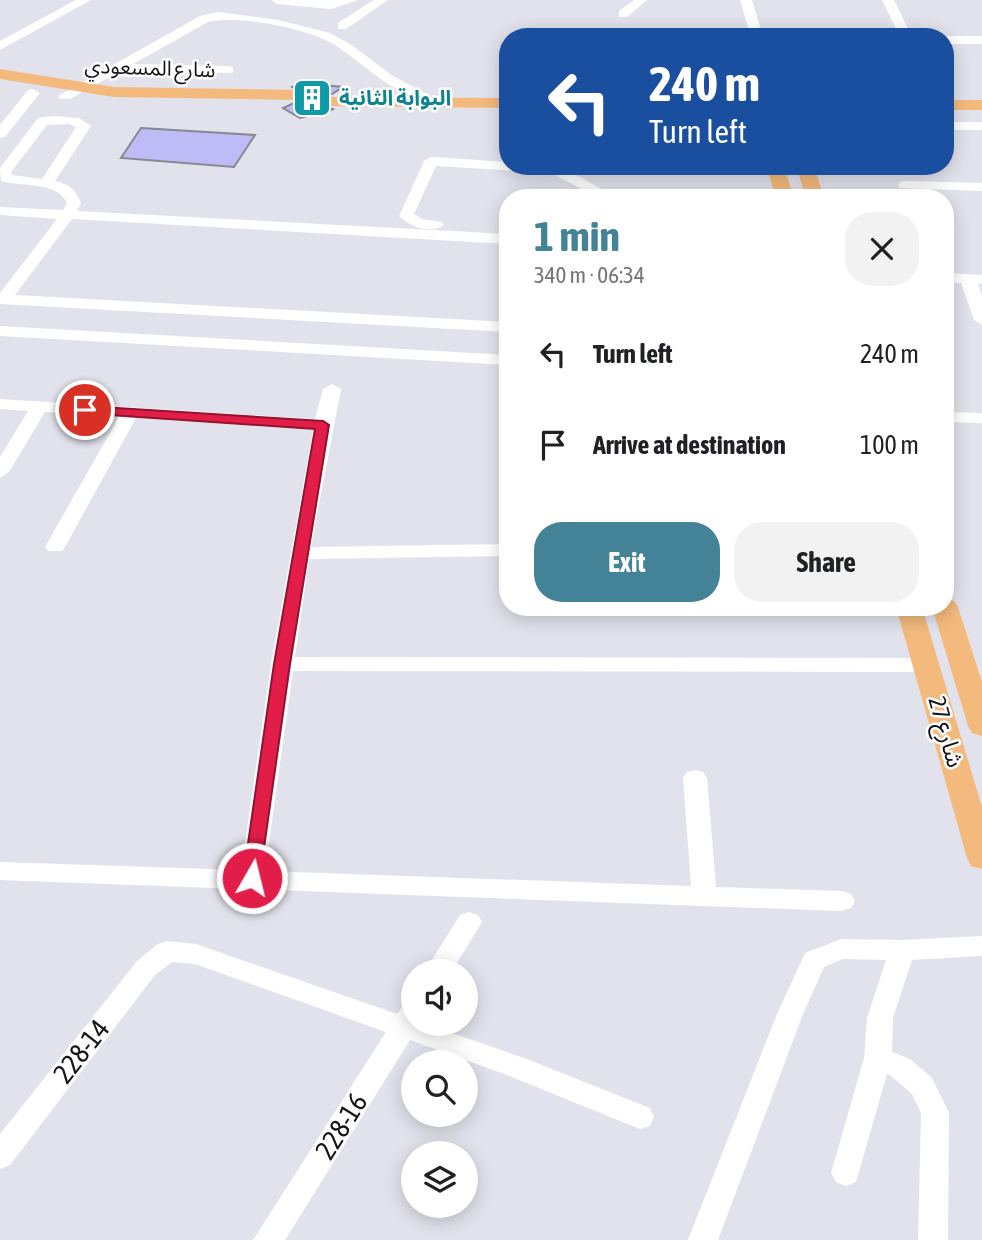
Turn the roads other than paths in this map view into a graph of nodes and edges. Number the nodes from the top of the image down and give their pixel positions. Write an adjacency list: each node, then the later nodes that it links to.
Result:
1 (85, 0): 16 (street)
2 (277, 0): 3 (street)
3 (352, 0)
4 (382, 0): 11 (street)
5 (641, 0): 9 (street)
6 (746, 0): 12 (street)
7 (888, 0): 13 (street)
8 (230, 5): 10 (street)
9 (623, 14)
10 (213, 16): 17 (street); 18 (street)
11 (342, 26)
12 (754, 28)
13 (902, 28)
14 (954, 40): 15 (street)
15 (982, 40)
16 (0, 46)
17 (356, 54): 27 (street); 28 (street)
18 (116, 67): 19 (street); 22 (street)
19 (229, 70)
20 (0, 74): 22 (main road, شارع المسعودي)
21 (0, 87): 23 (main road, شارع المسعودي)
22 (71, 92): 23 (main road, شارع المسعودي); 29 (main road, شارع المسعودي)
23 (33, 93): 35 (street)
24 (954, 94): 25 (main road)
25 (982, 94)
26 (499, 95): 28 (main road)
27 (386, 96): 28 (main road); 30 (main road)
28 (422, 96)
29 (298, 98)
30 (499, 103)
31 (954, 105): 32 (main road)
32 (982, 105)
33 (954, 126): 34 (street)
34 (982, 126)
35 (0, 134)
36 (499, 165): 44 (street)
37 (569, 175): 40 (street)
38 (45, 185): 38 (street); 43 (street)
39 (982, 187): 41 (street)
40 (595, 189)
41 (952, 189)
42 (0, 211): 43 (street)
43 (67, 216): 45 (street); 48 (street)
44 (499, 229)
45 (499, 239)
46 (954, 278): 47 (street)
47 (975, 279): 50 (street)
48 (2, 299): 49 (street)
49 (31, 301): 51 (street); 52 (street)
50 (982, 320)
51 (499, 327)
52 (0, 329): 53 (street)
53 (499, 359)
54 (332, 389): 62 (street)
55 (0, 404): 58 (street)
56 (954, 406): 57 (street)
57 (982, 406)
58 (39, 407): 59 (street); 63 (street)
59 (130, 413): 62 (street); 64 (street)
60 (954, 417): 61 (street)
61 (982, 418)
62 (323, 425): 66 (street)
63 (0, 472)
64 (55, 547)
65 (499, 550): 66 (street)
66 (300, 553): 69 (street)
67 (912, 616): 70 (main road, شارع 27)
68 (948, 616): 71 (main road, شارع 27)
69 (282, 664): 70 (street); 75 (street)
70 (926, 665): 73 (main road, شارع 27)
71 (982, 726)
72 (695, 778): 76 (street)
73 (982, 858)
74 (0, 871): 75 (street)
75 (252, 878): 76 (street)
76 (704, 895): 77 (street)
77 (842, 901)
78 (469, 922): 81 (street)
79 (982, 946): 80 (street)
80 (902, 950): 85 (street); 90 (street)
81 (446, 959)
82 (401, 1018): 87 (street, 228-14)
83 (401, 1031): 89 (street, 228-16)
84 (444, 1036): 86 (street)
85 (878, 1058): 88 (street); 91 (street)
86 (640, 1117)
87 (0, 1156)
88 (846, 1172)
89 (268, 1240)
90 (703, 1240)
91 (933, 1240)

